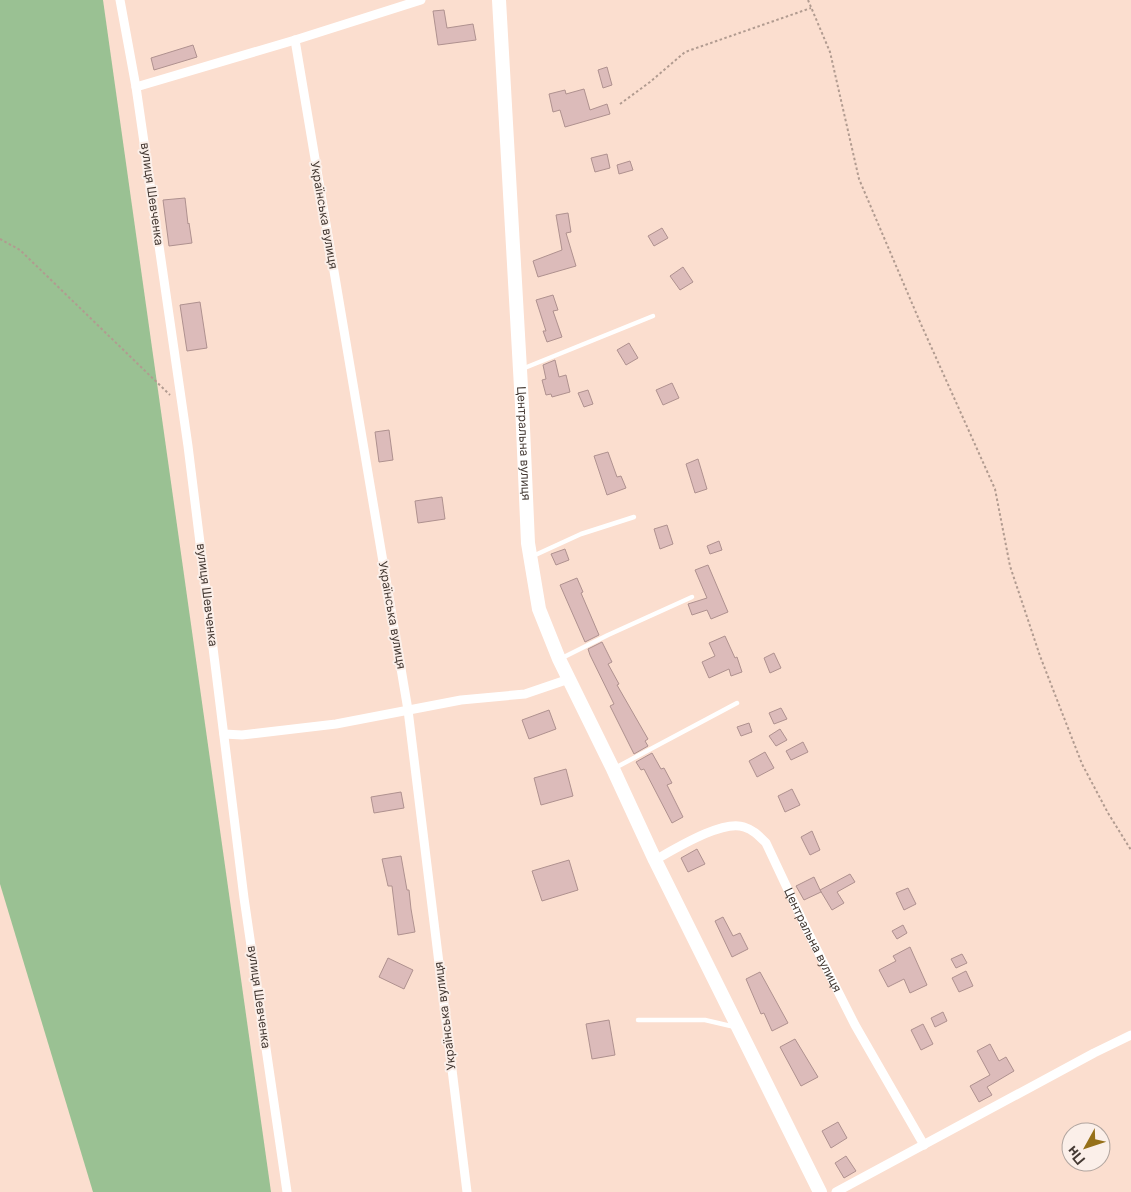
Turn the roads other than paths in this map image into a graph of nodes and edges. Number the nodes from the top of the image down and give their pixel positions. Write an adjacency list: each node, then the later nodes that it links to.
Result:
1 (120, 0): 5 (street, вулиця Шевченка)
2 (421, 0): 4 (street)
3 (499, 0): 7 (street, Центральна вулиця)
4 (295, 40): 5 (street); 14 (street, Українська вулиця)
5 (136, 86): 15 (street, вулиця Шевченка)
6 (653, 316): 7 (lane)
7 (520, 370): 9 (street, Центральна вулиця)
8 (634, 517): 9 (lane)
9 (530, 558): 11 (street, Центральна вулиця)
10 (692, 597): 11 (lane)
11 (559, 659): 12 (street, Центральна вулиця)
12 (569, 678): 14 (street); 16 (street, Центральна вулиця)
13 (737, 703): 16 (lane)
14 (408, 710): 15 (street); 23 (street, Українська вулиця)
15 (224, 734): 22 (street, вулиця Шевченка)
16 (613, 770): 17 (street, Центральна вулиця)
17 (655, 860): 19 (street, Центральна вулиця); 21 (street, Центральна вулиця)
18 (638, 1020): 19 (lane)
19 (738, 1028): 24 (street, Центральна вулиця)
20 (1131, 1035): 21 (street)
21 (924, 1145): 25 (street)
22 (287, 1192)
23 (467, 1192)
24 (820, 1192)
25 (836, 1192)

